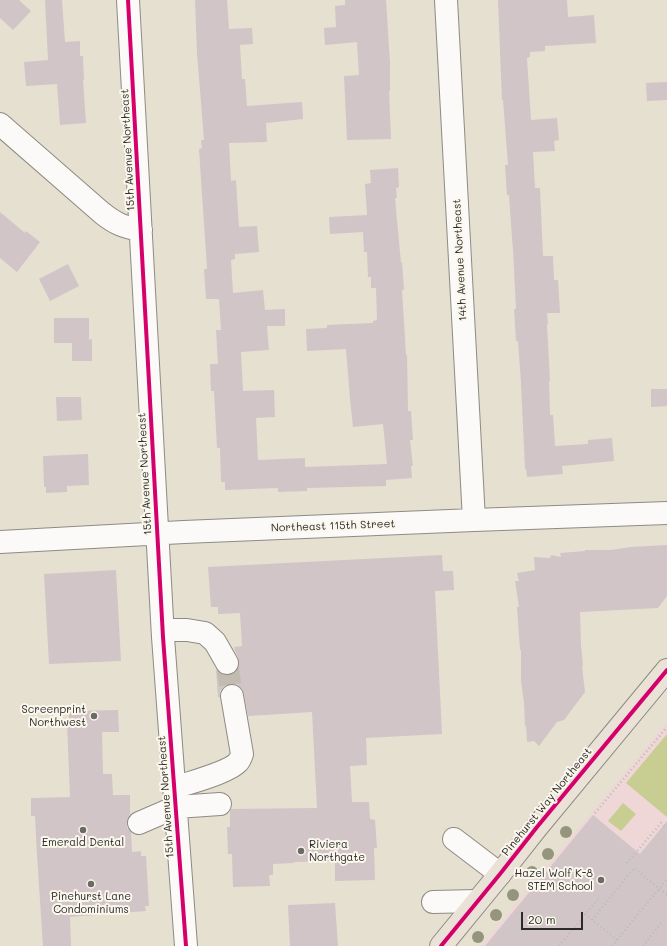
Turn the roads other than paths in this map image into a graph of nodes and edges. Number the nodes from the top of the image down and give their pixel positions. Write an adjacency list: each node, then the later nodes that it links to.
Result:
1 (128, 0): 4 (street, 15th Avenue Northeast)
2 (446, 0): 6 (street, 14th Avenue Northeast)
3 (0, 124): 4 (street)
4 (141, 230): 7 (street, 15th Avenue Northeast)
5 (667, 513): 6 (street, Northeast 115th Street)
6 (474, 520): 7 (street, Northeast 115th Street)
7 (158, 534): 8 (street, Northeast 115th Street); 9 (street, 15th Avenue Northeast)
8 (0, 542)
9 (163, 630): 10 (street); 13 (street, 15th Avenue Northeast)
10 (226, 663)
11 (667, 670): 17 (main road, Pinehurst Way Northeast)
12 (232, 696): 13 (street)
13 (175, 797): 14 (street); 15 (street); 20 (street, 15th Avenue Northeast)
14 (220, 804)
15 (139, 823)
16 (454, 839): 17 (street)
17 (500, 874): 18 (main road, Pinehurst Way Northeast)
18 (477, 901): 19 (street); 21 (main road, Pinehurst Way Northeast)
19 (433, 902)
20 (186, 946)
21 (441, 946)

